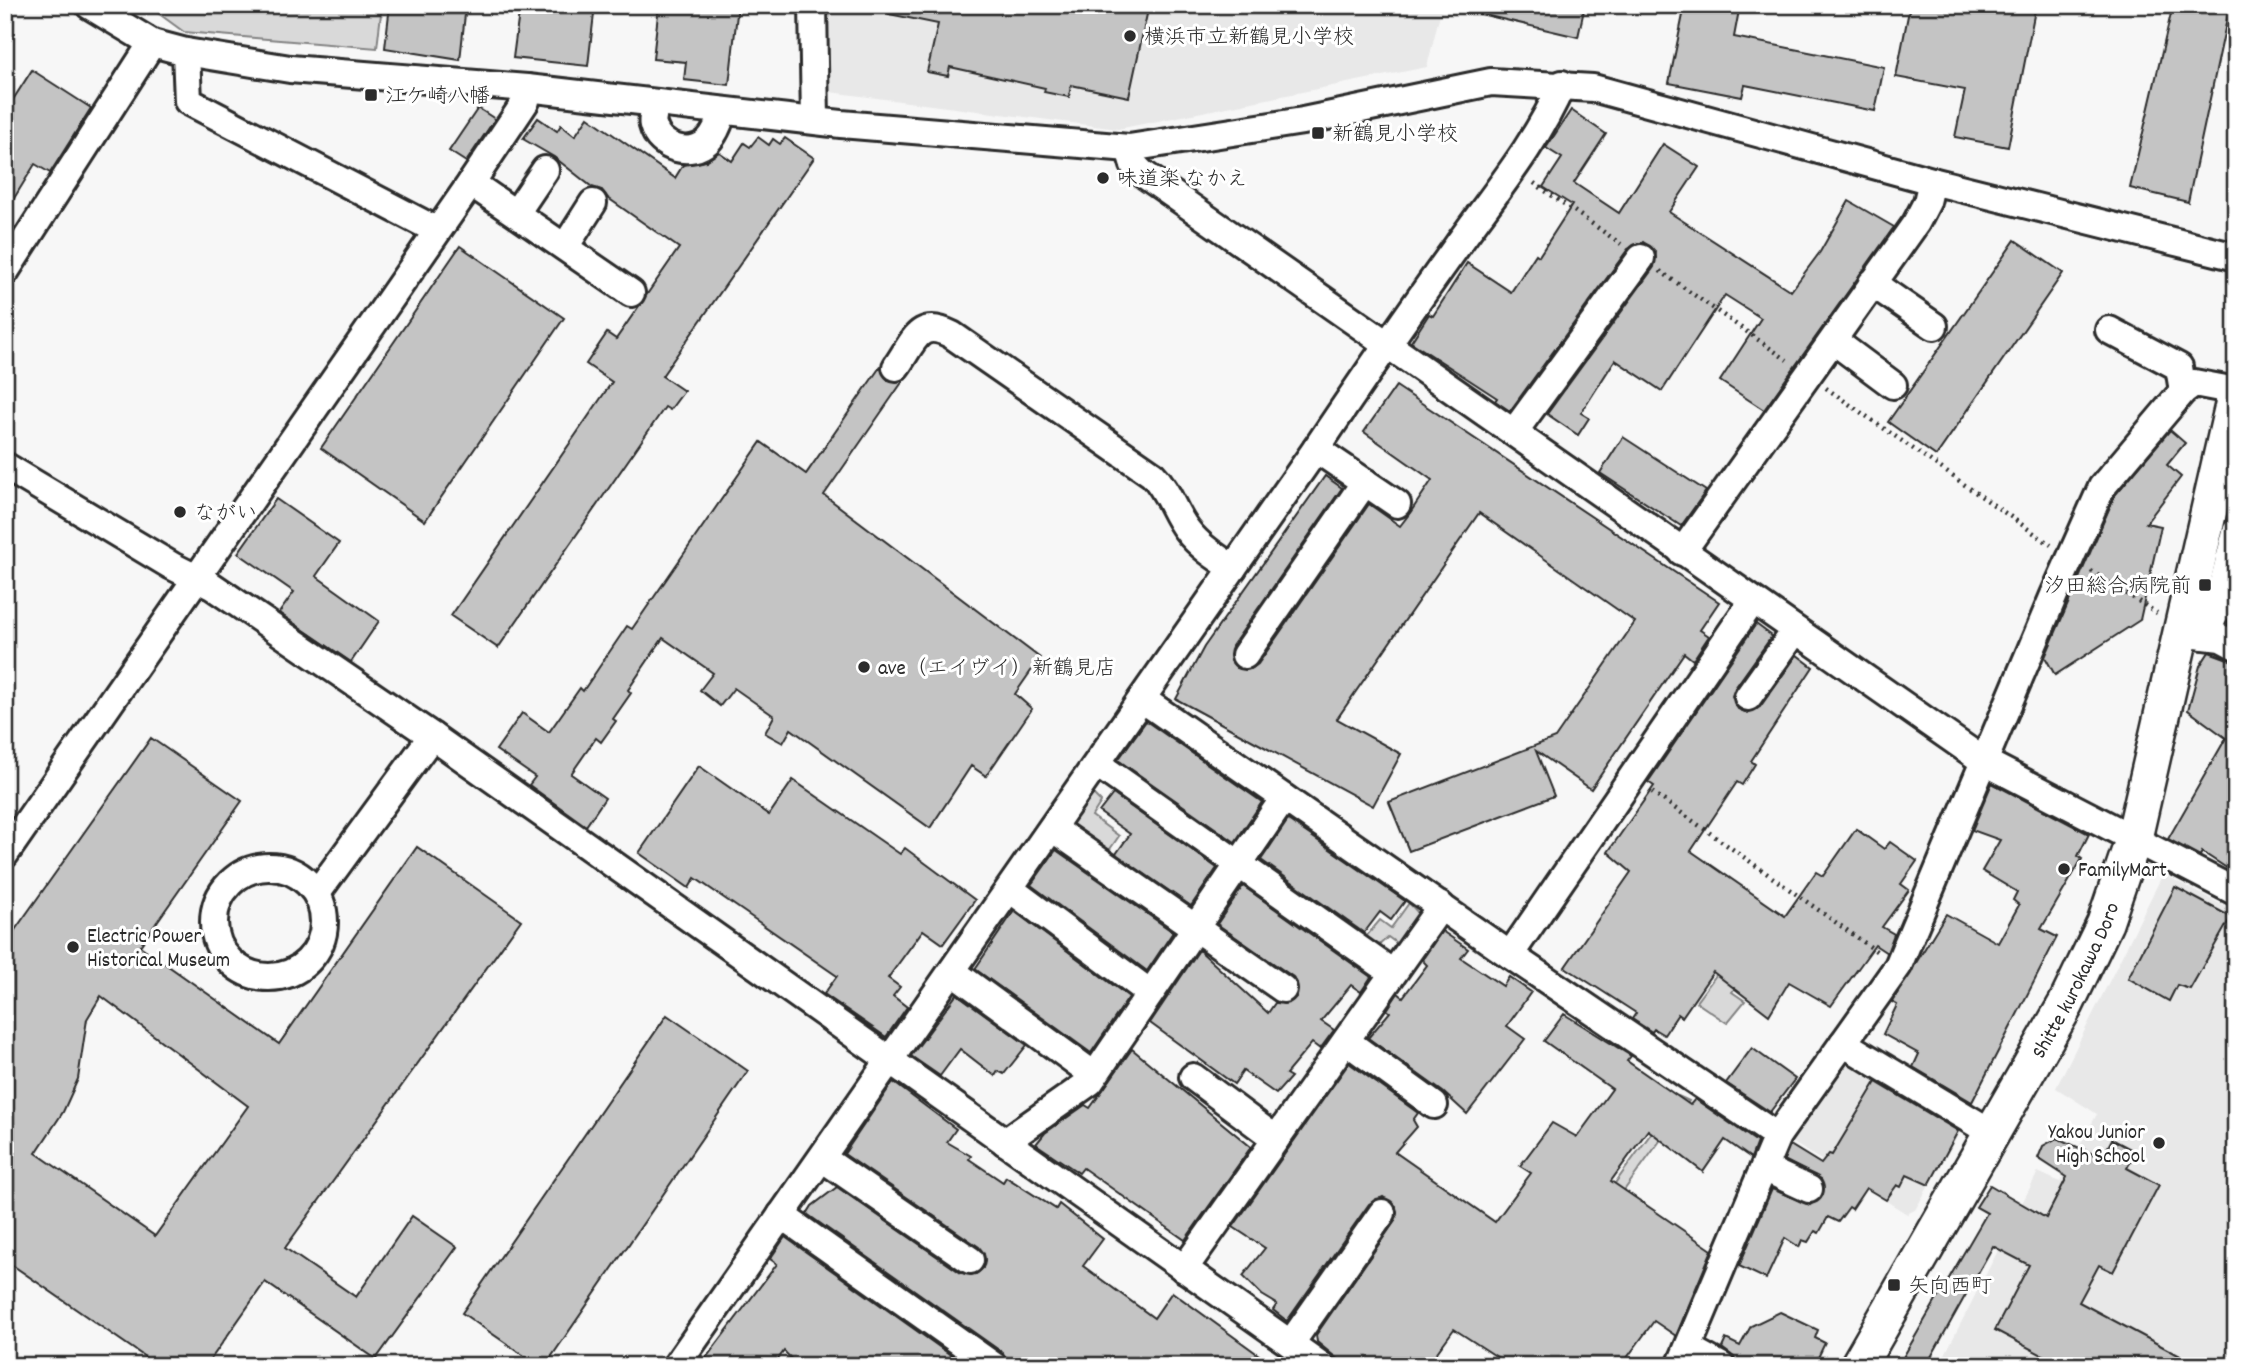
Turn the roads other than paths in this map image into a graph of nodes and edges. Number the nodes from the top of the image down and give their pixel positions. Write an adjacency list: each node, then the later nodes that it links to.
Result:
1 (89, 5): 3 (street)
2 (813, 5): 9 (street)
3 (152, 43): 4 (street); 20 (street)
4 (186, 52): 6 (street); 16 (street)
5 (1562, 85): 10 (street); 12 (street); 26 (street)
6 (527, 88): 7 (street); 13 (street)
7 (656, 103): 8 (street); 8 (street)
8 (723, 111): 9 (street)
9 (815, 120): 10 (street)
10 (1129, 148): 26 (street)
11 (545, 170): 15 (street)
12 (1932, 181): 18 (street); 21 (street)
13 (471, 183): 15 (street); 16 (street)
14 (593, 203): 17 (street)
15 (516, 213): 17 (street)
16 (436, 230): 39 (street)
17 (565, 247): 22 (street)
18 (2236, 257)
19 (1641, 258): 31 (street)
20 (5, 272)
21 (1872, 283): 23 (street); 25 (street)
22 (631, 293)
23 (1934, 326)
24 (2109, 330): 29 (street)
25 (1834, 341): 28 (street); 37 (street)
26 (1387, 343): 31 (street); 32 (street)
27 (896, 367): 38 (street)
28 (1893, 385)
29 (2183, 391): 30 (street); 48 (street)
30 (2236, 391): 41 (main road, Shitte kurokawa Doro)
31 (1514, 432): 37 (street)
32 (1316, 449): 34 (street); 38 (street)
33 (5, 467): 39 (street)
34 (1365, 482): 35 (street); 44 (street)
35 (1397, 504)
36 (2236, 532): 41 (street)
37 (1682, 552): 40 (street)
38 (1233, 568): 46 (street)
39 (199, 577): 47 (street); 53 (street)
40 (1752, 602): 42 (street); 60 (street)
41 (2181, 625): 43 (street); 52 (main road, Shitte kurokawa Doro)
42 (1795, 631): 45 (street); 48 (street)
43 (2236, 646)
44 (1245, 655)
45 (1748, 697)
46 (1142, 699): 49 (street); 50 (street)
47 (432, 736): 57 (street); 67 (street)
48 (1985, 762): 52 (street); 66 (street)
49 (1097, 764): 51 (street); 54 (street)
50 (1284, 798): 54 (street); 58 (street)
51 (1052, 828): 55 (street); 59 (street)
52 (2134, 838): 56 (street); 71 (main road, Shitte kurokawa Doro)
53 (5, 853)
54 (1239, 864): 59 (street); 62 (street)
55 (1010, 889): 61 (street); 64 (street)
56 (2236, 892)
57 (317, 893): 57 (street)
58 (1441, 906): 60 (street); 62 (street)
59 (1195, 928): 63 (street); 64 (street)
60 (1510, 955): 72 (street)
61 (952, 971): 67 (street); 68 (street)
62 (1393, 973): 65 (street)
63 (1283, 989)
64 (1150, 993): 68 (street)
65 (1346, 1041): 70 (street); 73 (street)
66 (1843, 1043): 71 (street); 72 (street)
67 (890, 1060): 74 (street); 75 (street)
68 (1094, 1075): 74 (street)
69 (1193, 1077): 73 (street)
70 (1434, 1105)
71 (1992, 1133): 87 (main road, Shitte kurokawa Doro)
72 (1777, 1136): 76 (street)
73 (1276, 1139): 81 (street)
74 (1005, 1142): 81 (street)
75 (822, 1158): 79 (street); 80 (street)
76 (1764, 1168): 77 (street); 83 (street)
77 (1809, 1189)
78 (1382, 1213): 82 (street)
79 (782, 1215): 84 (street); 85 (street)
80 (970, 1260)
81 (1184, 1269): 82 (street)
82 (1304, 1357)
83 (1684, 1357): 86 (street)
84 (678, 1365)
85 (994, 1366)
86 (1721, 1366)
87 (1858, 1366)

